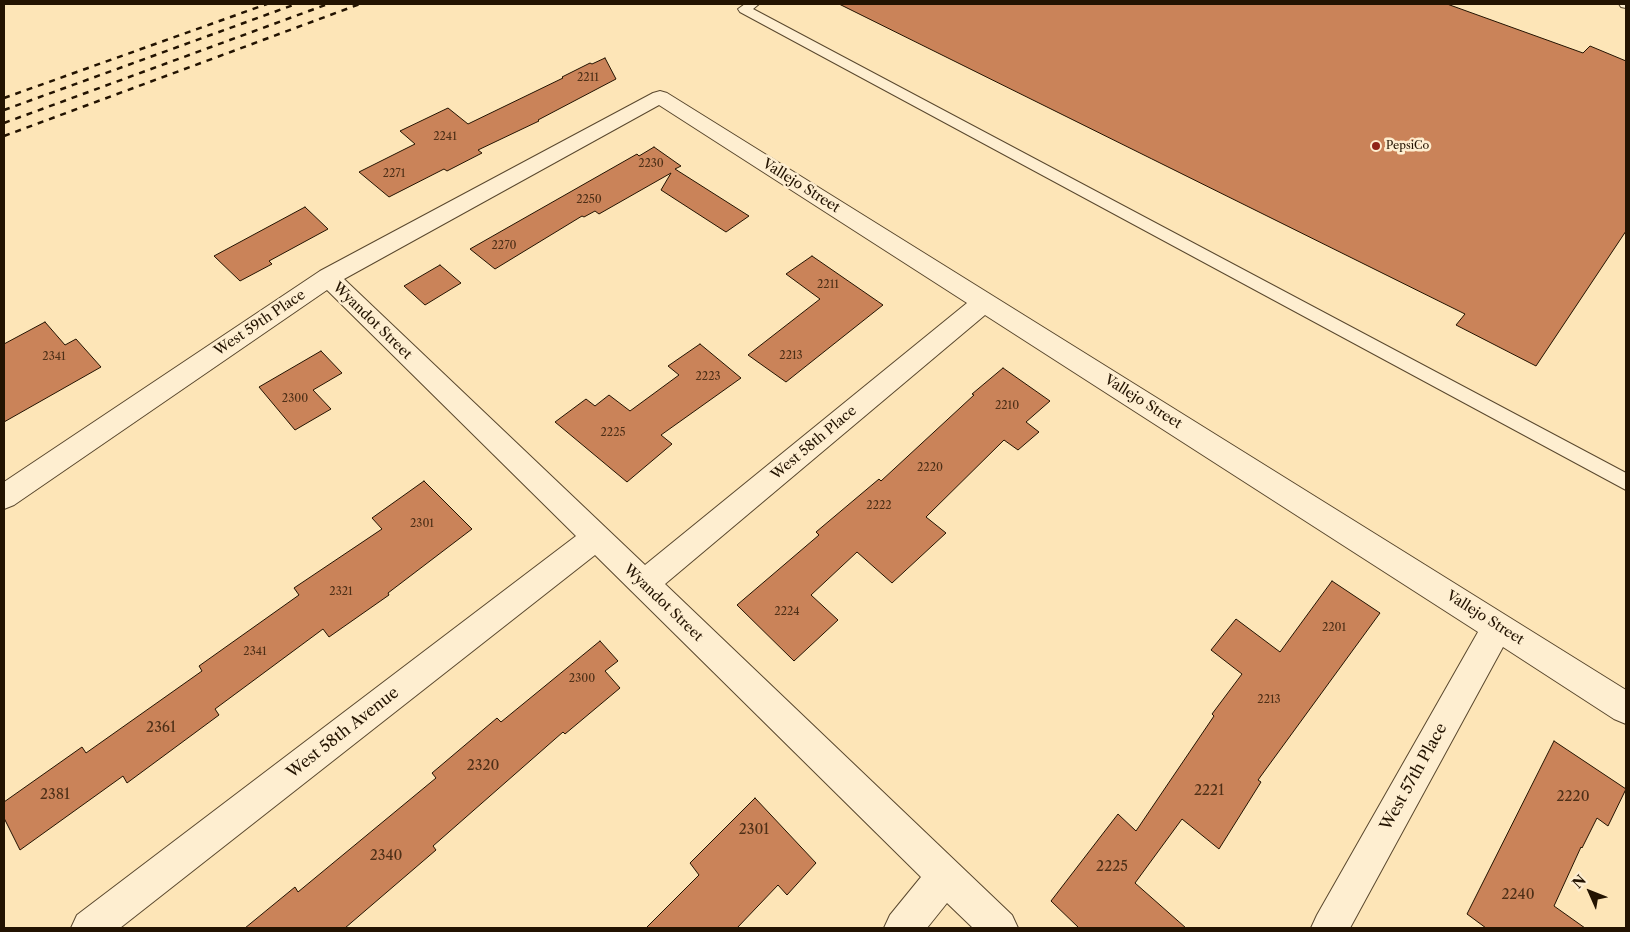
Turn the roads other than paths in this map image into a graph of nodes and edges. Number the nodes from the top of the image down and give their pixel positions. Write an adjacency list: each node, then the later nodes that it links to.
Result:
1 (753, 4): 5 (lane)
2 (660, 97): 3 (street, West 59th Place); 4 (street, Vallejo Street)
3 (328, 277): 6 (street, West 59th Place); 7 (street, Wyandot Street)
4 (985, 302): 8 (street, West 58th Place); 9 (street, Vallejo Street)
5 (1626, 482)
6 (4, 497)
7 (596, 538): 8 (street, Wyandot Street); 12 (street, West 58th Avenue)
8 (643, 584): 11 (street, Wyandot Street)
9 (1498, 626): 10 (street, Vallejo Street); 15 (street, West 57th Place)
10 (1626, 708)
11 (945, 876): 13 (street); 14 (street, Wyandot Street)
12 (90, 928)
13 (903, 928)
14 (998, 928)
15 (1330, 928)

